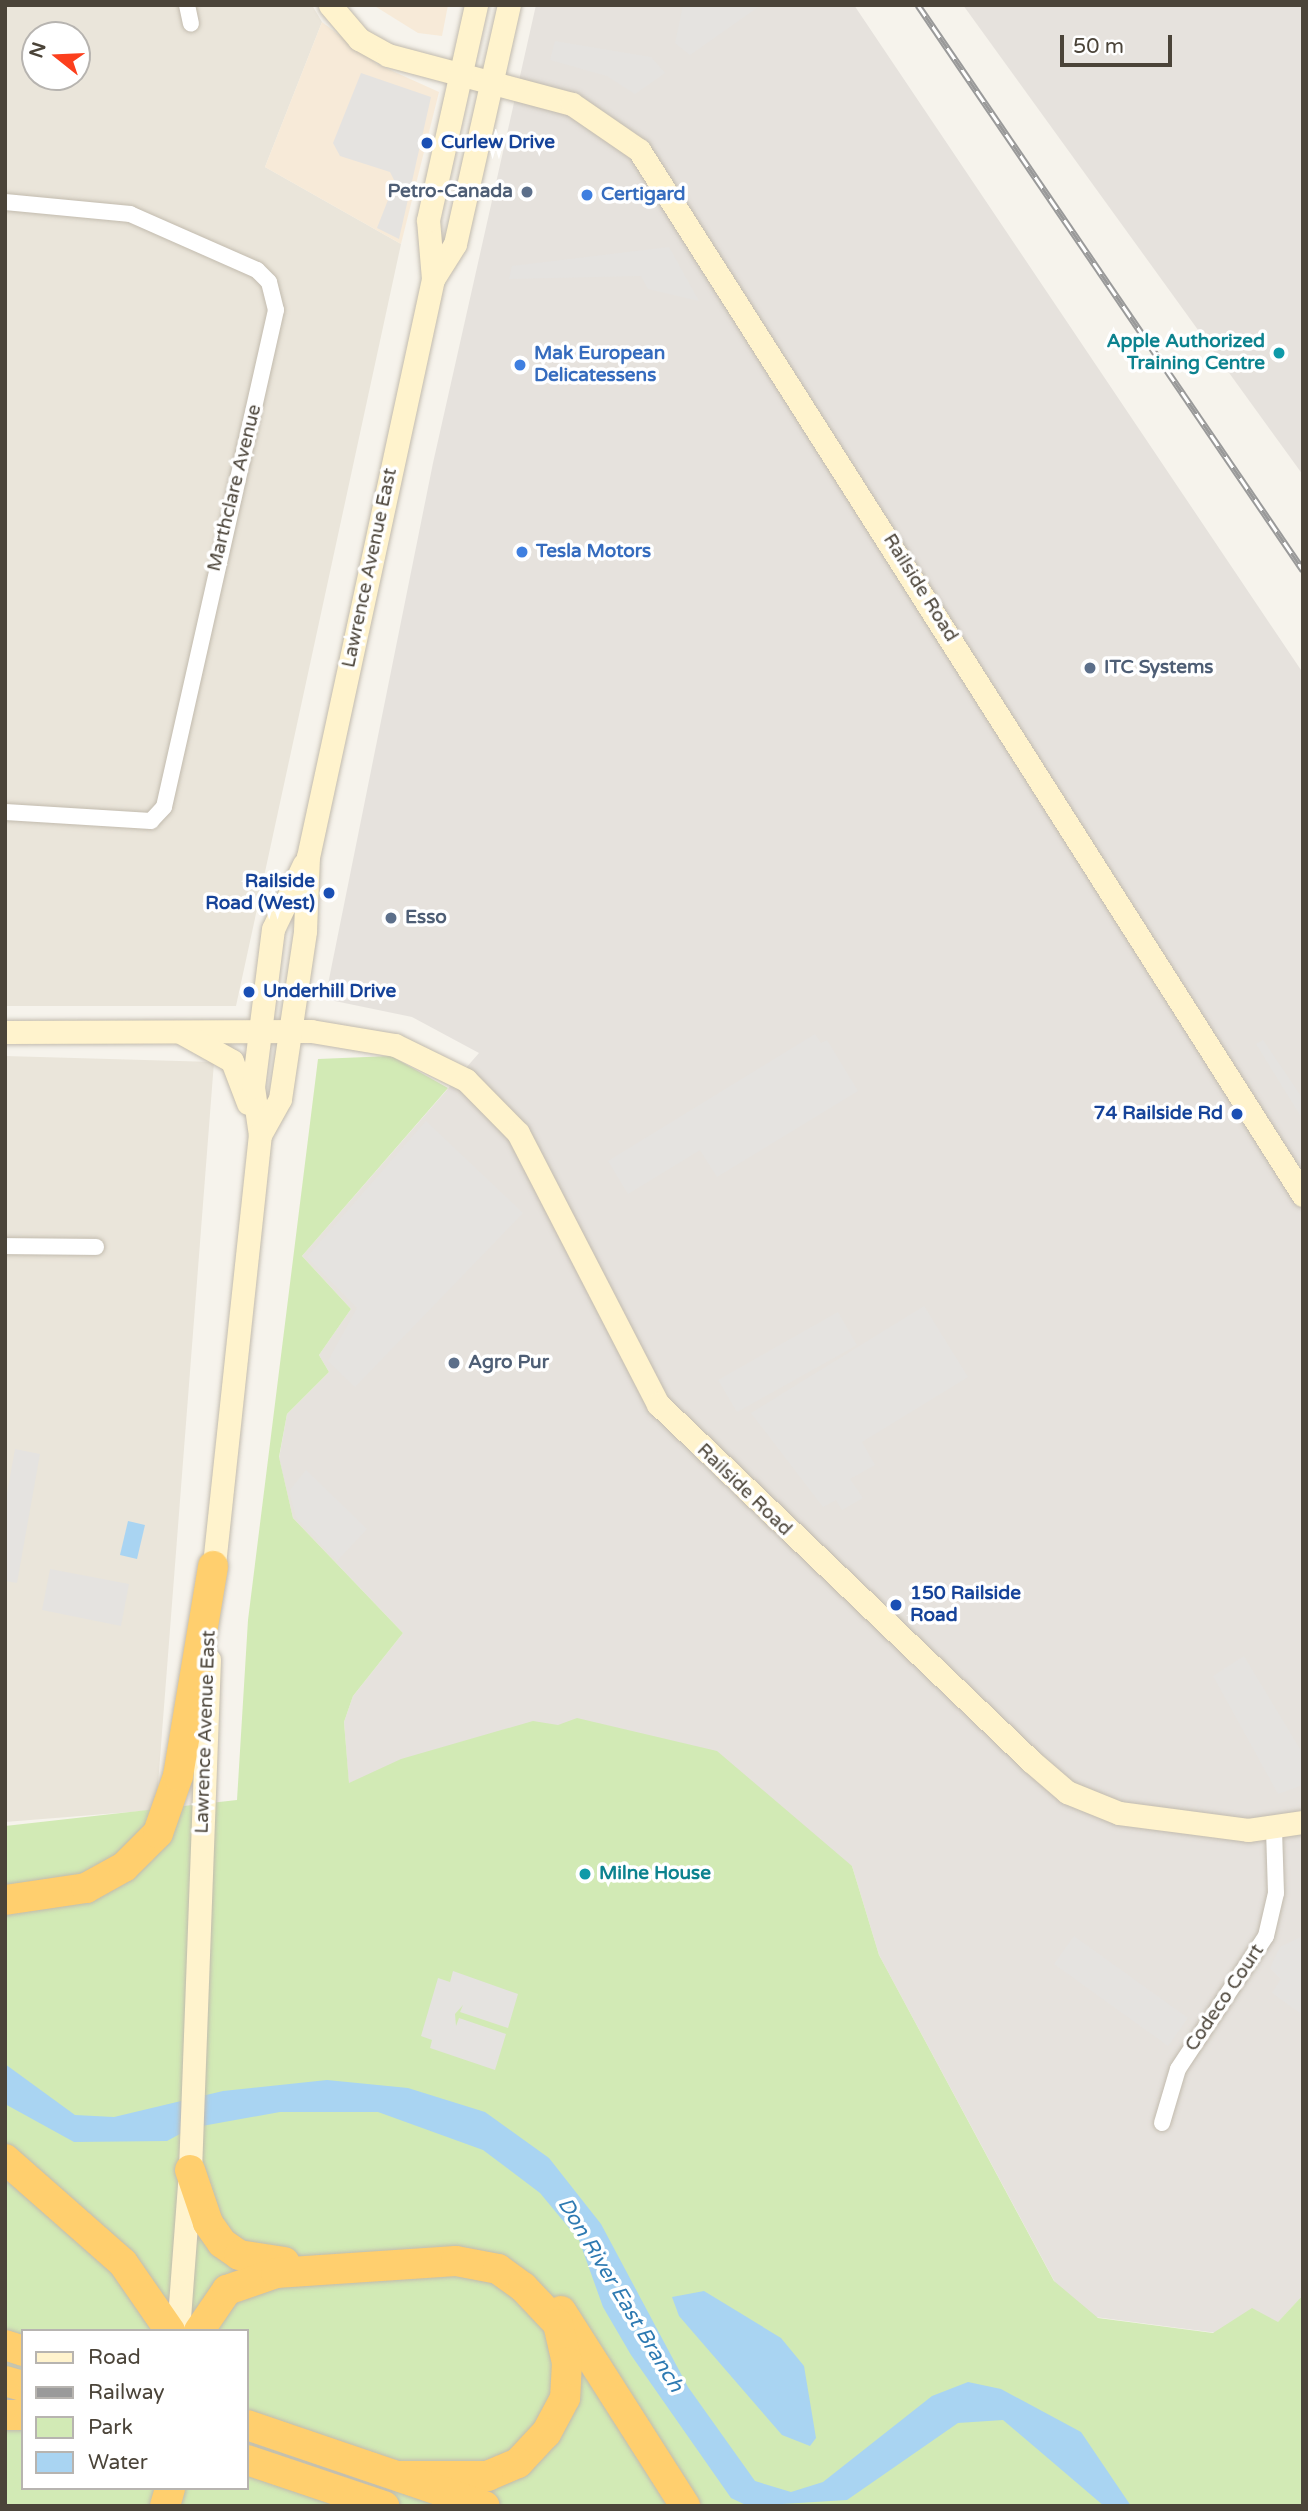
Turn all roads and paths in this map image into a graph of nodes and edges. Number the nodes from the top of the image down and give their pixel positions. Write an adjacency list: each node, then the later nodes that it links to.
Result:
1 (187, 5): 5 (street)
2 (330, 5): 6 (street)
3 (476, 5): 6 (street, Lawrence Avenue East)
4 (509, 5): 7 (street, Lawrence Avenue East)
5 (191, 24)
6 (461, 75): 7 (street, Railside Road); 9 (street, Lawrence Avenue East)
7 (492, 82): 9 (street, Lawrence Avenue East); 17 (street, Railside Road)
8 (5, 202): 10 (street, Marthclare Avenue)
9 (433, 279): 11 (street, Lawrence Avenue East)
10 (5, 812)
11 (308, 857): 12 (street, Lawrence Avenue East); 13 (street, Lawrence Avenue East)
12 (261, 1028): 13 (street); 15 (street); 16 (street, Lawrence Avenue East)
13 (292, 1030): 16 (street, Lawrence Avenue East); 22 (street, Railside Road)
14 (5, 1032): 15 (street)
15 (181, 1033): 16 (street)
16 (260, 1136): 20 (street, Lawrence Avenue East)
17 (1303, 1195)
18 (5, 1246): 19 (street)
19 (96, 1247)
20 (213, 1566): 23 (highway); 26 (street, Lawrence Avenue East)
21 (1303, 1822): 22 (street, Railside Road)
22 (1274, 1828): 24 (street, Codeco Court)
23 (5, 1900)
24 (1162, 2123)
25 (5, 2159): 27 (highway)
26 (190, 2170): 28 (street, Lawrence Avenue East); 35 (highway)
27 (169, 2329)
28 (178, 2329)
29 (200, 2329): 32 (highway)
30 (248, 2425): 32 (highway)
31 (248, 2460): 33 (highway)
32 (399, 2476): 34 (highway)
33 (384, 2506)
34 (485, 2506)
35 (685, 2506)

